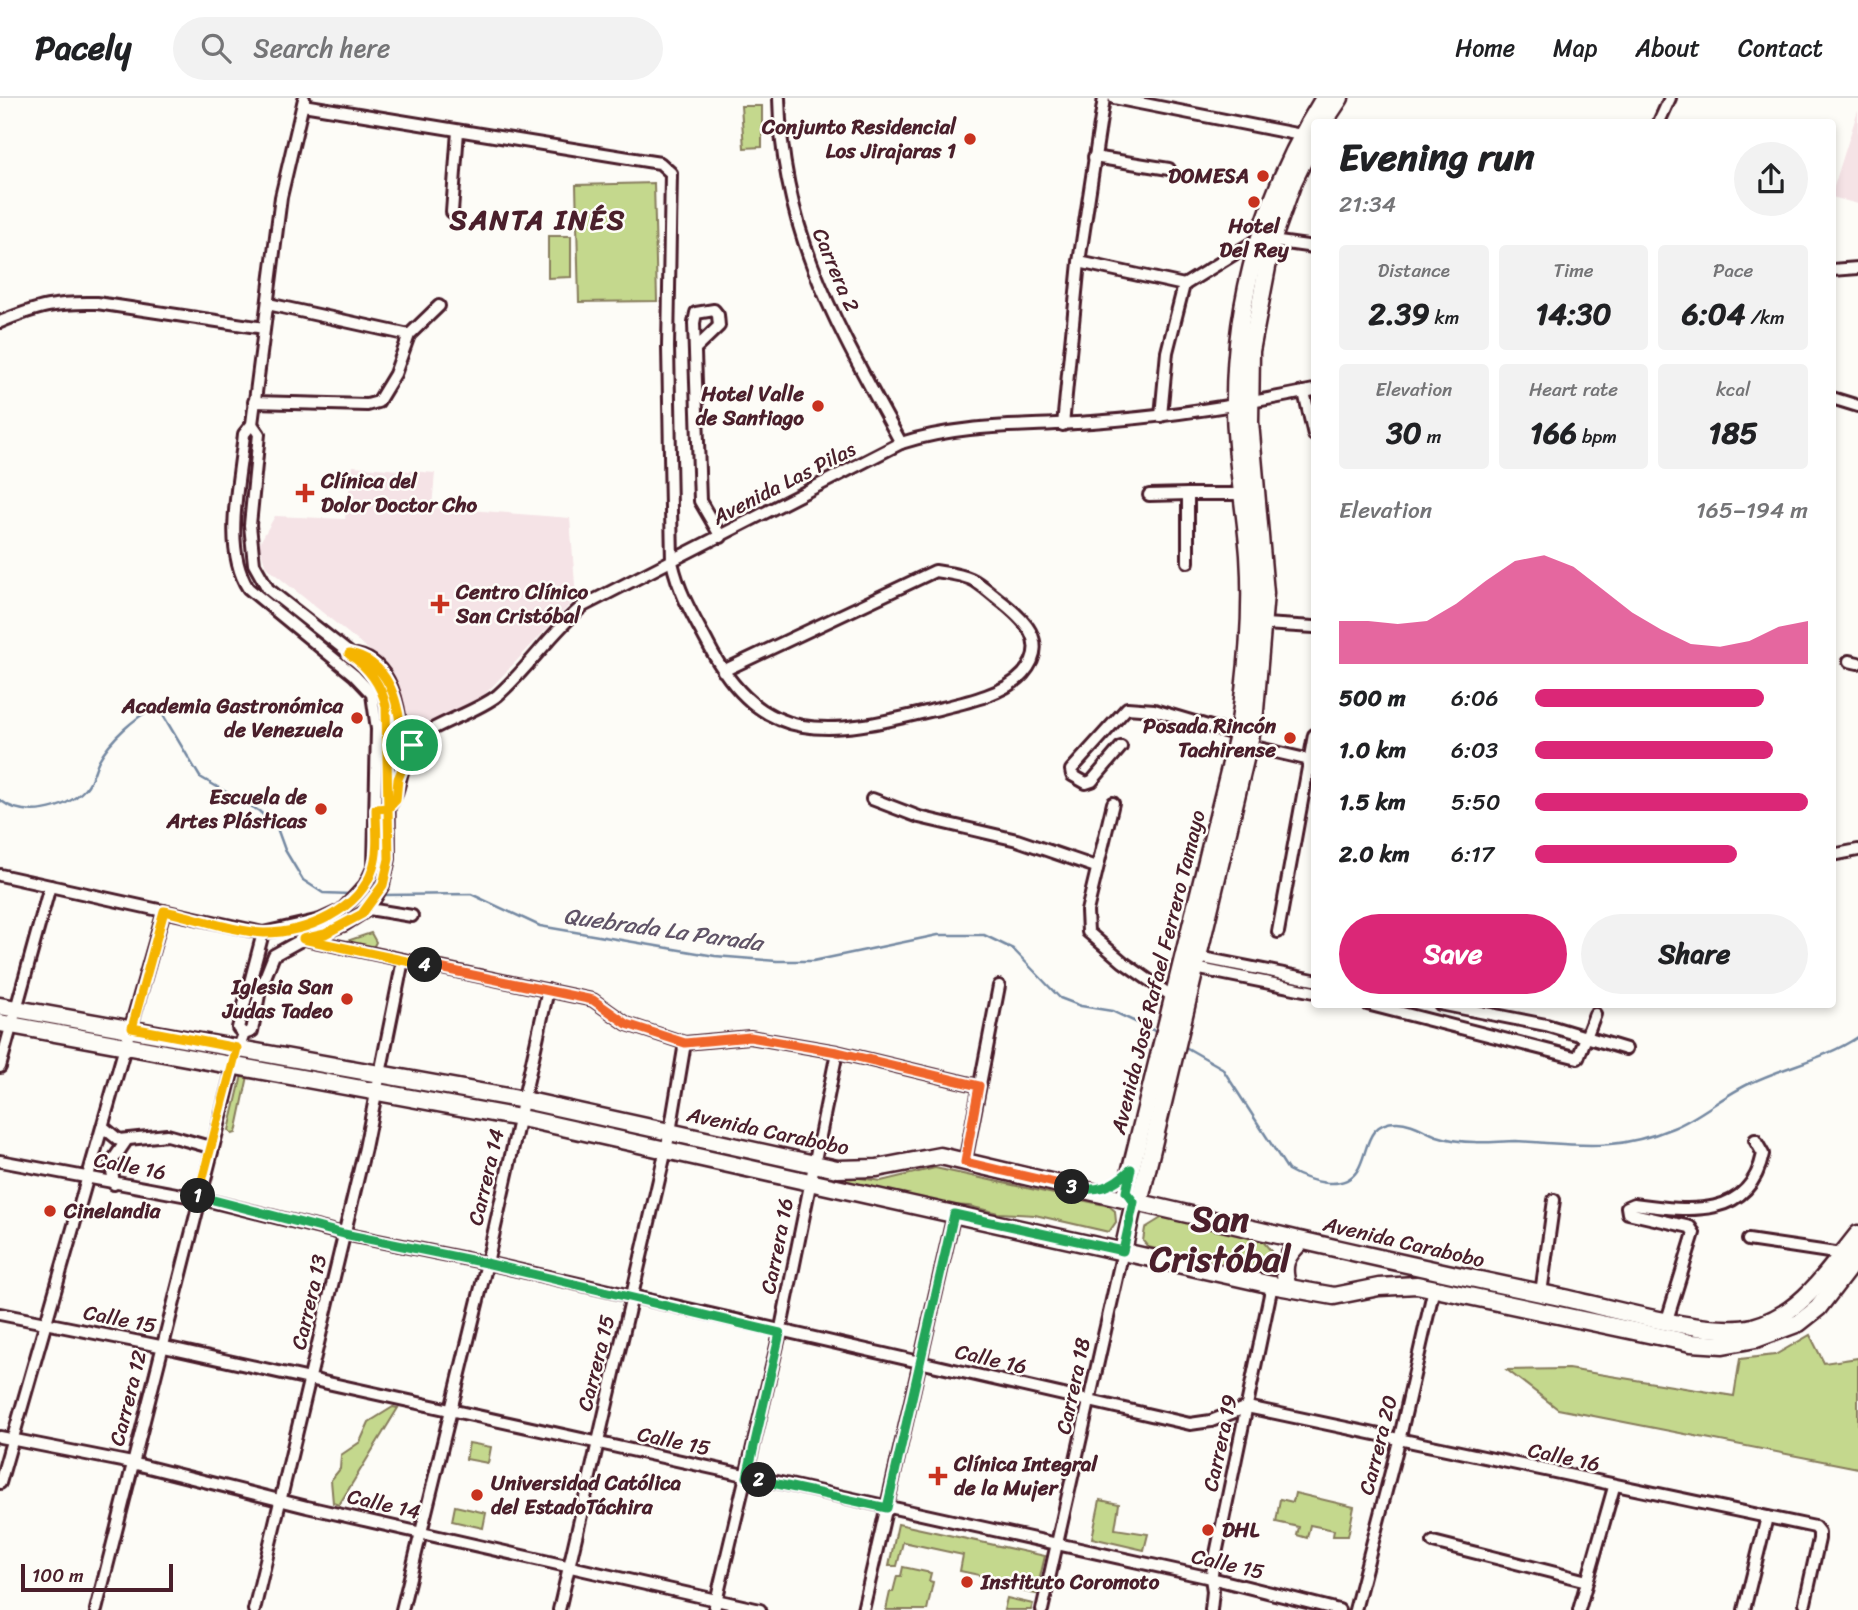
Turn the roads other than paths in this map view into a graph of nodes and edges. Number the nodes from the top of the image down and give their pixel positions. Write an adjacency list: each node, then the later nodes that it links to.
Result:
1 (779, 98): 37 (street, Carrera 2)
2 (1104, 98): 13 (street)
3 (1114, 98): 12 (street)
4 (1324, 98): 8 (main road, Avenida José Rafael Ferrero Tamayo)
5 (1340, 98): 9 (main road)
6 (1670, 98): 10 (street)
7 (304, 101): 11 (street); 22 (street)
8 (1315, 119)
9 (1326, 119)
10 (1660, 119)
11 (458, 131): 15 (street); 42 (street)
12 (1307, 137): 16 (main road, Avenida José Rafael Ferrero Tamayo)
13 (1094, 157): 14 (street); 18 (street)
14 (1170, 169)
15 (452, 212)
16 (1265, 241): 17 (street); 21 (street); 31 (main road, Avenida José Rafael Ferrero Tamayo)
17 (1311, 247)
18 (1079, 262): 21 (street); 36 (street)
19 (1858, 268): 20 (street)
20 (1836, 270)
21 (1184, 285): 34 (street)
22 (268, 304): 25 (street); 26 (street)
23 (439, 306): 26 (street)
24 (0, 322): 25 (street)
25 (264, 328): 30 (street)
26 (410, 335): 30 (street)
27 (695, 349): 41 (street)
28 (1309, 391): 31 (street, Avenida Las Pilas); 33 (street)
29 (1836, 399): 32 (street)
30 (254, 402): 35 (street)
31 (1242, 405): 34 (street, Avenida Las Pilas); 39 (main road, Avenida José Rafael Ferrero Tamayo); 44 (main road, Avenida José Rafael Ferrero Tamayo)
32 (1858, 405)
33 (1311, 409)
34 (1161, 416): 36 (street, Avenida Las Pilas)
35 (251, 424): 46 (street); 55 (street)
36 (1063, 425): 37 (street, Avenida Las Pilas)
37 (901, 443): 41 (street, Avenida Las Pilas)
38 (1188, 494): 39 (street); 40 (street); 43 (street)
39 (1242, 494): 48 (main road, Avenida José Rafael Ferrero Tamayo)
40 (1149, 495)
41 (721, 537): 42 (street, Avenida Las Pilas)
42 (672, 562): 47 (street); 49 (street, Avenida Las Pilas)
43 (1188, 562)
44 (1264, 624): 45 (street); 48 (main road, Avenida José Rafael Ferrero Tamayo)
45 (1311, 627)
46 (349, 654): 49 (street); 55 (street)
47 (723, 671): 47 (street)
48 (1244, 741): 50 (street); 51 (street); 68 (main road, Avenida José Rafael Ferrero Tamayo); 73 (main road, Avenida José Rafael Ferrero Tamayo)
49 (412, 745): 55 (street)
50 (1121, 747)
51 (1311, 760)
52 (1311, 765): 64 (street)
53 (872, 799): 58 (street)
54 (1113, 803): 58 (street)
55 (382, 809): 61 (street); 65 (street)
56 (1858, 850): 57 (street)
57 (1836, 854)
58 (1096, 867): 73 (street)
59 (0, 876): 60 (street)
60 (50, 886): 62 (street); 74 (street)
61 (371, 905): 63 (street); 66 (street)
62 (164, 911): 65 (street); 80 (street)
63 (412, 916)
64 (1278, 932)
65 (263, 933): 82 (street, Carrera 12)
66 (303, 939): 67 (street); 82 (street, Carrera 12)
67 (403, 960): 71 (street); 90 (street, Carrera 13)
68 (1197, 962): 69 (street); 72 (street); 111 (main road, Avenida José Rafael Ferrero Tamayo)
69 (1311, 980)
70 (999, 986): 91 (street)
71 (548, 990): 83 (street); 93 (street, Carrera 14)
72 (1311, 991)
73 (1173, 996): 104 (main road, Avenida José Rafael Ferrero Tamayo)
74 (8, 1007): 78 (street); 80 (main road, Avenida Carabobo)
75 (1383, 1008): 85 (street)
76 (1460, 1008): 79 (street)
77 (1595, 1014): 81 (street)
78 (7, 1024): 84 (main road, Avenida Carabobo); 89 (street)
79 (1546, 1025): 81 (street); 85 (street)
80 (132, 1028): 82 (main road, Avenida Carabobo); 84 (street)
81 (1587, 1036): 85 (street); 86 (street)
82 (241, 1041): 88 (street, Carrera 12); 90 (main road, Avenida Carabobo)
83 (685, 1043): 87 (street); 96 (street, Carrera 15)
84 (127, 1045): 88 (main road, Avenida Carabobo); 95 (street)
85 (1539, 1046)
86 (1626, 1049)
87 (837, 1052): 91 (street); 103 (street, Carrera 16)
88 (233, 1066): 92 (main road, Avenida Carabobo); 99 (street, Carrera 12)
89 (0, 1067)
90 (381, 1075): 92 (street, Carrera 13); 93 (main road, Avenida Carabobo)
91 (979, 1086): 102 (street)
92 (377, 1093): 94 (main road, Avenida Carabobo); 113 (street, Carrera 13)
93 (524, 1100): 94 (street, Carrera 14); 96 (main road, Avenida Carabobo)
94 (519, 1118): 100 (main road, Avenida Carabobo); 120 (street, Carrera 14)
95 (103, 1127): 98 (street); 105 (street)
96 (670, 1132): 100 (street, Carrera 15); 103 (main road, Avenida Carabobo)
97 (1755, 1140): 127 (street)
98 (126, 1141): 99 (street); 107 (street)
99 (210, 1147): 109 (street, Carrera 12)
100 (666, 1149): 106 (main road, Avenida Carabobo); 125 (street, Carrera 15)
101 (0, 1161): 105 (street, Calle 16)
102 (965, 1162): 103 (main road, Avenida Carabobo); 108 (main road, Avenida Carabobo)
103 (814, 1164): 106 (street, Carrera 16)
104 (1131, 1169): 108 (main road); 111 (main road, Avenida José Rafael Ferrero Tamayo)
105 (89, 1178): 107 (street, Calle 16); 128 (street)
106 (810, 1182): 112 (main road, Avenida Carabobo); 129 (street, Carrera 16)
107 (114, 1184): 109 (street, Calle 16)
108 (1092, 1192): 111 (main road, Avenida Carabobo)
109 (198, 1198): 113 (street, Calle 16); 130 (street, Carrera 12)
110 (1554, 1200): 124 (street)
111 (1134, 1202): 115 (main road, Avenida Carabobo); 118 (main road)
112 (954, 1214): 118 (main road, Avenida Carabobo); 131 (street)
113 (344, 1234): 120 (street, Calle 16); 132 (street, Carrera 13)
114 (1858, 1234): 119 (main road, Avenida Carabobo)
115 (1276, 1235): 117 (main road, Avenida Carabobo); 121 (main road)
116 (1748, 1240): 119 (street)
117 (1302, 1241): 122 (main road); 124 (main road, Avenida Carabobo)
118 (1123, 1251): 121 (main road, Avenida Carabobo); 133 (street, Carrera 18)
119 (1850, 1255): 123 (main road, Avenida Carabobo); 127 (main road, Avenida Carabobo)
120 (486, 1263): 125 (street, Calle 16); 135 (street, Carrera 14)
121 (1272, 1285): 122 (main road, Avenida Carabobo); 134 (street, Carrera 19)
122 (1288, 1287): 123 (main road, Avenida Carabobo)
123 (1434, 1288): 138 (street, Carrera 20)
124 (1541, 1293): 127 (main road, Avenida Carabobo)
125 (632, 1297): 129 (street, Calle 16); 139 (street, Carrera 15)
126 (0, 1314): 128 (street, Calle 15)
127 (1667, 1320)
128 (47, 1324): 130 (street, Calle 15); 137 (street)
129 (780, 1333): 131 (street, Calle 16); 141 (street, Carrera 16)
130 (160, 1346): 132 (street, Calle 15); 140 (street, Carrera 12)
131 (920, 1363): 133 (street, Calle 16); 145 (street)
132 (310, 1380): 135 (street, Calle 15); 144 (street, Carrera 13)
133 (1090, 1401): 134 (street, Calle 16); 149 (street, Carrera 18)
134 (1247, 1408): 138 (street, Calle 16); 151 (street, Carrera 19)
135 (448, 1411): 139 (street, Calle 15); 147 (street, Carrera 14)
136 (0, 1437): 137 (street, Calle 14)
137 (13, 1440): 140 (street, Calle 14); 142 (street)
138 (1399, 1441): 143 (street, Calle 16); 164 (street, Carrera 20)
139 (596, 1444): 141 (street, Calle 15); 150 (street, Carrera 15)
140 (132, 1463): 144 (street, Calle 14); 155 (street, Carrera 12)
141 (747, 1477): 145 (street, Calle 15); 154 (street, Carrera 16)
142 (0, 1483)
143 (1614, 1487): 146 (street, Calle 16); 152 (street)
144 (280, 1500): 147 (street, Calle 14); 156 (street, Carrera 13)
145 (887, 1508): 149 (street, Calle 15); 160 (street)
146 (1767, 1517): 153 (street, Calle 16); 166 (street)
147 (419, 1532): 150 (street, Calle 14); 157 (street)
148 (1433, 1542): 152 (street)
149 (1057, 1545): 151 (street, Calle 15); 161 (street, Carrera 18)
150 (568, 1567): 154 (street, Calle 14); 158 (street, Carrera 15)
151 (1210, 1578): 162 (street, Carrera 19); 163 (street, Calle 15)
152 (1587, 1581): 165 (street)
153 (1805, 1603)
154 (715, 1605): 159 (street, Calle 14)
155 (96, 1610)
156 (254, 1610)
157 (402, 1610)
158 (558, 1610)
159 (760, 1610)
160 (863, 1610)
161 (1042, 1610)
162 (1211, 1610)
163 (1339, 1610)
164 (1354, 1610)
165 (1579, 1610)
166 (1744, 1610)

